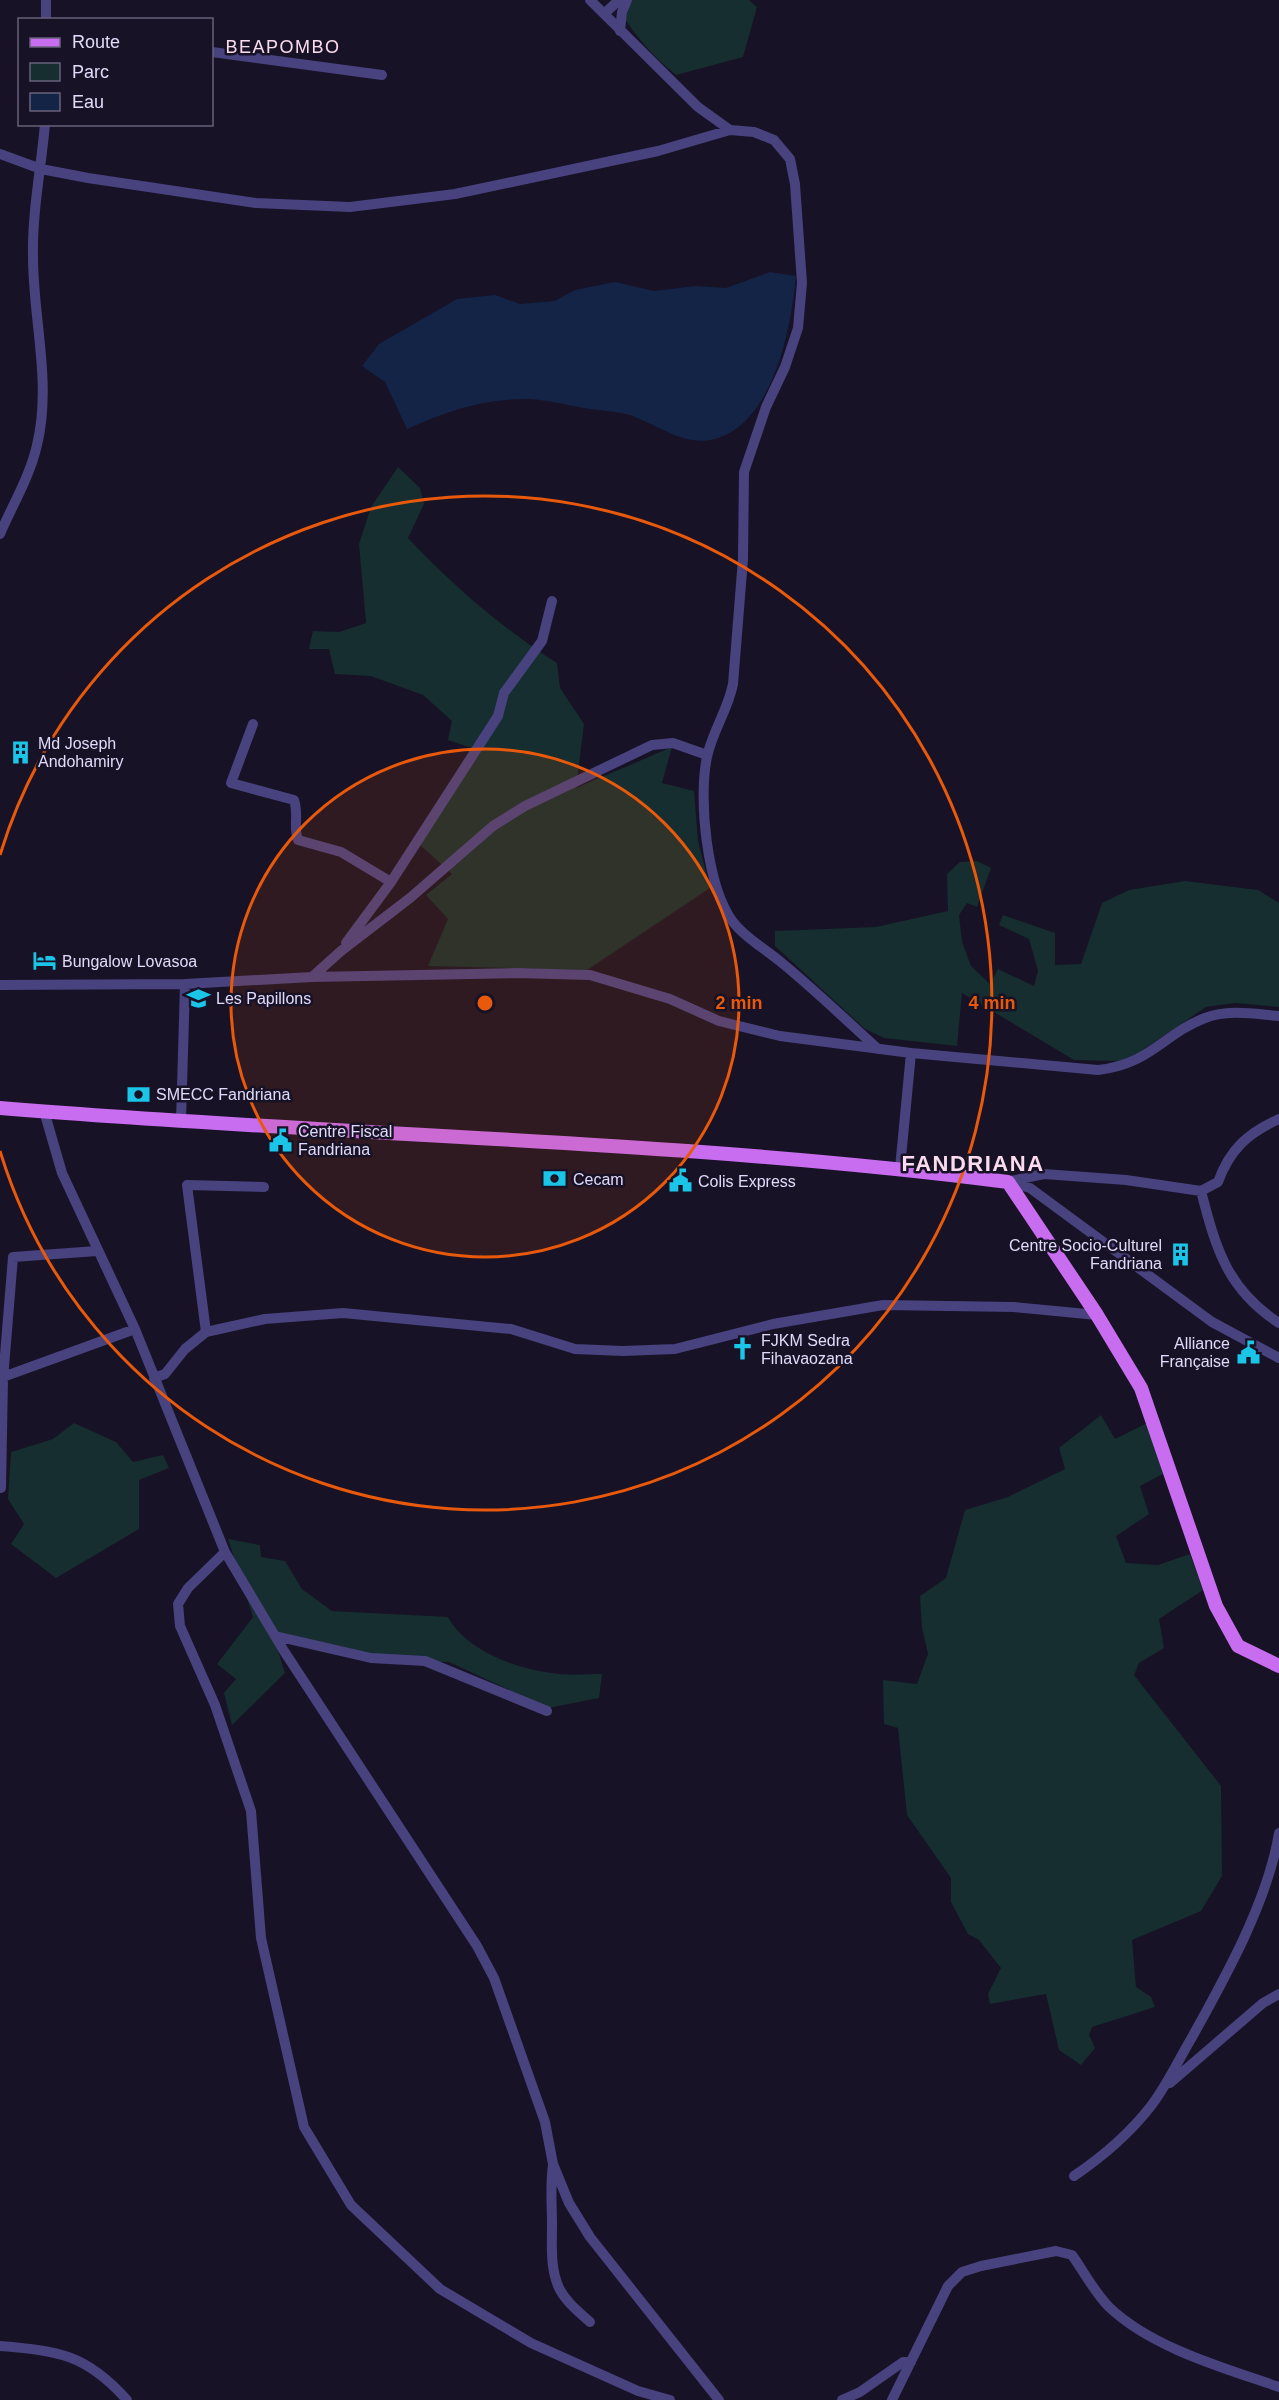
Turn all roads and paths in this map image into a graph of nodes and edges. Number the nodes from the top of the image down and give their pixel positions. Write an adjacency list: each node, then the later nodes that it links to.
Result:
1 (46, 0): 6 (street)
2 (590, 0): 5 (street)
3 (619, 0): 5 (street)
4 (627, 0): 7 (street)
5 (605, 14): 7 (street)
6 (46, 18)
7 (620, 31): 11 (street)
8 (213, 52): 9 (street)
9 (382, 75)
10 (45, 126): 13 (street)
11 (730, 130): 13 (street); 17 (street)
12 (0, 154): 13 (street)
13 (41, 169): 14 (street)
14 (0, 534)
15 (552, 601): 18 (street)
16 (253, 724): 18 (street)
17 (707, 755): 19 (street); 24 (street)
18 (391, 882): 19 (street)
19 (340, 951): 20 (street)
20 (312, 978): 21 (street); 24 (street)
21 (185, 984): 22 (street); 29 (street)
22 (0, 985)
23 (1279, 1017): 25 (street)
24 (878, 1049): 25 (street)
25 (911, 1053): 30 (street)
26 (0, 1108): 27 (main road)
27 (44, 1112): 29 (main road); 34 (street)
28 (1279, 1119): 33 (street)
29 (181, 1121): 30 (main road)
30 (900, 1168): 31 (main road)
31 (1008, 1182): 33 (street); 35 (main road); 39 (street)
32 (264, 1187): 38 (street)
33 (1201, 1191): 36 (street)
34 (97, 1251): 37 (street); 40 (street)
35 (1097, 1315): 38 (street); 45 (main road)
36 (1279, 1323)
37 (135, 1329): 40 (street); 41 (street)
38 (206, 1332): 41 (street)
39 (1279, 1358)
40 (2, 1378): 42 (street)
41 (154, 1378): 43 (street)
42 (1, 1488)
43 (225, 1552): 44 (street); 57 (street)
44 (275, 1636): 46 (street); 50 (street)
45 (1279, 1666)
46 (547, 1711)
47 (1279, 1833): 49 (street)
48 (1279, 1994): 49 (street)
49 (1162, 2089): 51 (street)
50 (553, 2164): 52 (street); 58 (street)
51 (1074, 2176)
52 (590, 2322)
53 (0, 2346): 56 (street)
54 (911, 2362): 55 (street); 59 (street); 60 (street)
55 (1279, 2387)
56 (128, 2400)
57 (670, 2400)
58 (719, 2400)
59 (842, 2400)
60 (892, 2400)

